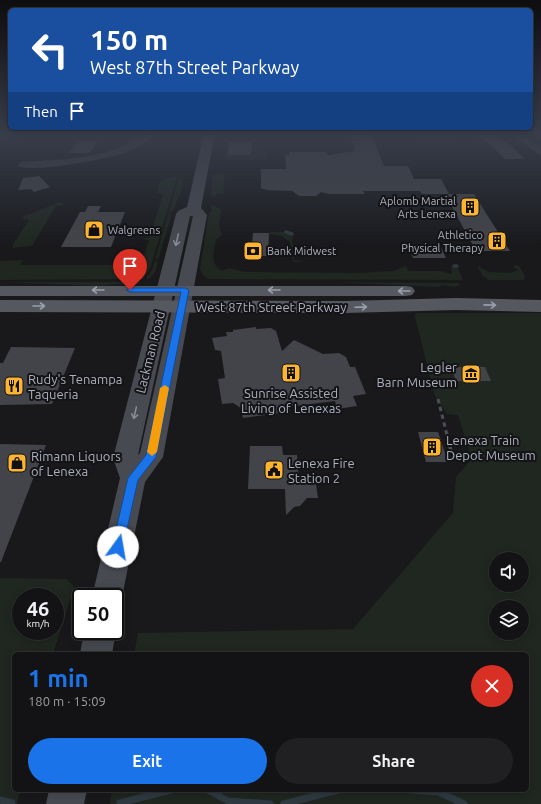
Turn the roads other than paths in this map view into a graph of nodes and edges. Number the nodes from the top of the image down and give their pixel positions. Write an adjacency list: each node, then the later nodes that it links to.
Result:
1 (202, 171): 4 (main road, Lackman Road)
2 (0, 291): 4 (main road, West 87th Street Parkway, one-way to 2)
3 (541, 291): 4 (main road, West 87th Street Parkway, one-way to 4)
4 (173, 298): 5 (main road, West 87th Street Parkway, one-way to 4); 6 (main road, West 87th Street Parkway, one-way to 6); 7 (main road, Lackman Road)
5 (0, 306)
6 (541, 306)
7 (109, 588)
8 (98, 640): 9 (main road)
9 (96, 652)
10 (68, 792): 11 (main road)
11 (66, 804)

